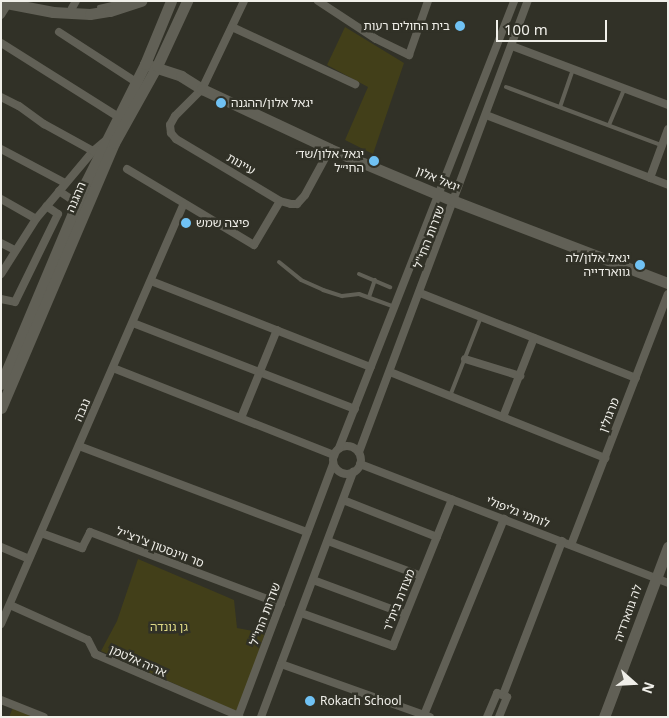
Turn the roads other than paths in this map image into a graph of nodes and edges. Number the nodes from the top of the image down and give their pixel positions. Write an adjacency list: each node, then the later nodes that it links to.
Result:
1 (26, 1): 12 (lane)
2 (141, 1): 9 (street)
3 (171, 1): 18 (street, ההגנה)
4 (185, 1): 18 (street, ההגנה)
5 (244, 1): 14 (street)
6 (318, 1): 11 (street)
7 (514, 1): 42 (street, שדרות החי"ל)
8 (528, 1): 17 (street, שדרות החי"ל)
9 (6, 2): 13 (street)
10 (119, 2): 12 (lane)
11 (424, 3)
12 (74, 5)
13 (1, 15)
14 (232, 27): 21 (street); 23 (street)
15 (59, 32): 20 (street)
16 (1, 43): 29 (street)
17 (512, 46): 19 (street); 28 (street, שדרות החי"ל)
18 (152, 67): 20 (street, ההגנה); 23 (street, יגאל אלון); 77 (street, ההגנה)
19 (573, 70): 24 (street); 27 (lane)
20 (136, 82): 29 (street, ההגנה)
21 (355, 84)
22 (506, 87): 27 (lane)
23 (202, 89): 35 (street, יגאל אלון); 44 (street, עיינות)
24 (624, 89): 26 (street); 30 (lane)
25 (1, 97): 36 (street)
26 (668, 105)
27 (560, 107): 30 (lane)
28 (486, 115): 38 (street); 45 (street, שדרות החי"ל)
29 (117, 116): 32 (street, ההגנה)
30 (609, 125): 33 (lane)
31 (668, 129): 33 (street)
32 (105, 141): 36 (street); 46 (street, ההגנה)
33 (662, 145): 38 (street)
34 (1, 149): 39 (street)
35 (330, 149): 42 (street, יגאל אלון); 44 (street)
36 (93, 151): 39 (street)
37 (127, 169): 47 (street)
38 (650, 178): 40 (street)
39 (65, 183): 41 (street)
40 (668, 186)
41 (59, 191): 46 (street); 48 (street)
42 (439, 194): 45 (street, יגאל אלון); 63 (street, שדרות החי"ל)
43 (1, 199): 49 (street)
44 (280, 201): 47 (street)
45 (454, 201): 57 (street, יגאל אלון); 59 (street, שדרות החי"ל)
46 (77, 203): 75 (street, ההגנה)
47 (184, 204): 55 (street, נגבה)
48 (46, 206): 49 (street); 62 (street)
49 (36, 219): 51 (street)
50 (1, 242): 51 (street)
51 (14, 250): 53 (street)
52 (279, 262): 61 (lane)
53 (1, 274)
54 (359, 274): 56 (lane)
55 (151, 280): 65 (street, נגבה); 66 (street)
56 (375, 280): 58 (lane); 61 (lane)
57 (668, 283)
58 (390, 286)
59 (420, 293): 64 (street); 72 (street, שדרות החי"ל)
60 (668, 294): 74 (street, מרגולין)
61 (369, 297): 63 (lane)
62 (1, 298)
63 (394, 307): 69 (street, שדרות החי"ל)
64 (481, 317): 67 (street); 68 (lane)
65 (133, 323): 70 (street, נגבה); 71 (street)
66 (277, 330): 69 (street); 71 (street)
67 (534, 338): 73 (street); 74 (street)
68 (465, 358): 73 (street); 76 (lane)
69 (371, 367): 78 (street, שדרות החי"ל)
70 (113, 368): 80 (street); 81 (street, נגבה)
71 (260, 371): 78 (street); 80 (street)
72 (390, 372): 76 (street); 83 (street, שדרות החי"ל)
73 (520, 376): 79 (street)
74 (636, 378): 85 (street, מרגולין)
75 (1, 384)
76 (450, 396): 79 (street)
77 (1, 408)
78 (355, 409): 82 (street, שדרות החי"ל)
79 (504, 417): 85 (street)
80 (241, 418): 84 (street)
81 (79, 446): 92 (street); 93 (street, נגבה)
82 (339, 448): 83 (street); 84 (street)
83 (359, 452): 87 (street)
84 (334, 455): 86 (street)
85 (605, 458): 97 (street, מרגולין)
86 (333, 464): 88 (street); 92 (street, שדרות החי"ל)
87 (360, 464): 88 (street); 89 (street, לוחמי גליפולי)
88 (353, 472): 90 (street)
89 (452, 499): 91 (street, לוחמי גליפולי); 94 (street, מצודת בית"ר)
90 (343, 500): 94 (street); 95 (street)
91 (504, 519): 96 (street, לוחמי גליפולי); 114 (street)
92 (308, 532): 105 (street, שדרות החי"ל)
93 (41, 533): 100 (street, נגבה); 105 (street, סר ווינסטון צ'רצ'יל)
94 (436, 537): 101 (street, מצודת בית"ר)
95 (328, 541): 101 (street); 103 (street)
96 (562, 541): 97 (street, לוחמי גליפולי); 111 (street)
97 (571, 544): 102 (street, לוחמי גליפולי)
98 (1, 547): 100 (street)
99 (668, 547): 102 (street, לה גווארדיה)
100 (30, 559): 106 (street, נגבה)
101 (421, 576): 108 (street, מצודת בית"ר)
102 (656, 579): 104 (street, לוחמי גליפולי); 119 (street, לה גווארדיה)
103 (313, 580): 107 (street); 108 (street)
104 (668, 583)
105 (280, 604): 113 (street, שדרות החי"ל)
106 (10, 605): 109 (street, נגבה); 113 (street, אריה אלטמן)
107 (301, 613): 108 (street, מצודת בית"ר); 110 (street)
108 (406, 614)
109 (1, 624)
110 (281, 664): 114 (street); 116 (street)
111 (503, 695): 117 (street); 118 (street)
112 (1, 700): 115 (street)
113 (238, 716)
114 (427, 716)
115 (44, 717)
116 (261, 717)
117 (487, 717)
118 (499, 717)
119 (604, 717)

